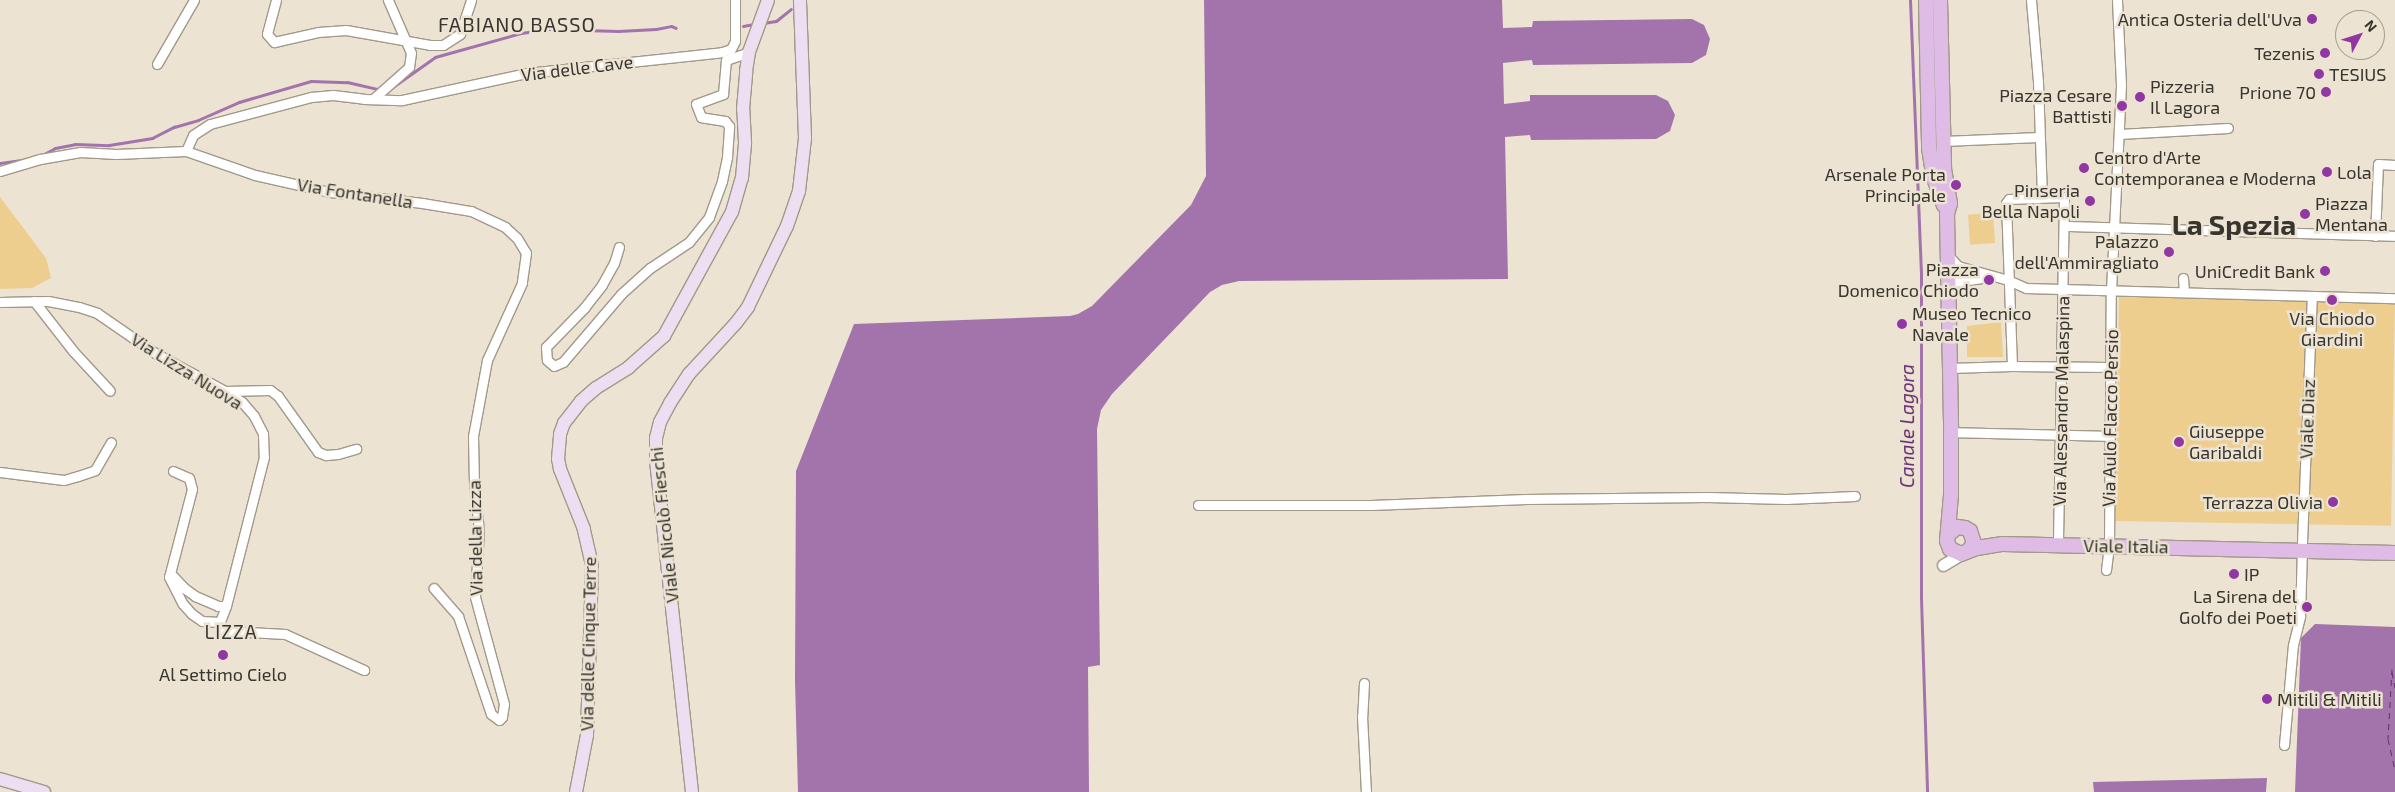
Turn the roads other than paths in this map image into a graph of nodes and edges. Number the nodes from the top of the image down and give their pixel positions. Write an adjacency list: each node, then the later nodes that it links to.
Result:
1 (194, 0): 14 (street)
2 (276, 0): 12 (street)
3 (388, 0): 12 (street)
4 (471, 0): 12 (street)
5 (735, 0): 15 (street, Via delle Cave)
6 (768, 0): 13 (main road, Via delle Cinque Terre)
7 (800, 0): 78 (main road, Viale Nicolò Fieschi)
8 (1926, 0): 24 (main road)
9 (1940, 0): 19 (main road)
10 (2031, 0): 18 (street)
11 (2117, 0): 17 (street, Via Aulo Flacco Persio)
12 (407, 41): 15 (street)
13 (749, 52): 30 (street); 77 (main road, Via delle Cinque Terre)
14 (158, 64)
15 (376, 97): 20 (street, Via delle Cave)
16 (2228, 128): 17 (street)
17 (2119, 134): 26 (street, Via Aulo Flacco Persio)
18 (2039, 137): 19 (street); 23 (street)
19 (1943, 141): 24 (main road)
20 (186, 151): 22 (street); 29 (street, Via Fontanella)
21 (2395, 165): 27 (street)
22 (0, 171)
23 (2042, 197): 25 (street, Via Alessandro Malaspina); 34 (street)
24 (1947, 214): 31 (main road)
25 (2065, 226): 26 (street); 36 (street, Via Alessandro Malaspina)
26 (2114, 228): 27 (street); 37 (street, Via Aulo Flacco Persio)
27 (2376, 236): 28 (street)
28 (2395, 236)
29 (519, 240): 69 (street, Via della Lizza)
30 (619, 247)
31 (1948, 255): 32 (street); 35 (main road)
32 (1991, 277): 34 (street); 35 (street)
33 (2183, 278): 38 (street)
34 (2008, 280): 36 (street); 43 (street)
35 (1948, 283): 46 (main road)
36 (2064, 289): 37 (street); 44 (street, Via Alessandro Malaspina)
37 (2111, 290): 38 (street); 45 (street, Via Aulo Flacco Persio)
38 (2184, 292): 39 (street)
39 (2312, 296): 40 (street); 64 (street, Viale Diaz)
40 (2395, 298)
41 (34, 301): 42 (street, Via Lizza Nuova); 47 (street); 48 (street, Via Lizza Nuova)
42 (0, 302)
43 (2012, 366): 44 (street); 46 (street)
44 (2062, 367): 45 (street); 50 (street, Via Alessandro Malaspina)
45 (2110, 367): 51 (street, Via Aulo Flacco Persio)
46 (1950, 368): 49 (main road)
47 (110, 391)
48 (225, 391): 53 (street); 70 (street, Via Lizza Nuova)
49 (1951, 432): 50 (street); 56 (main road)
50 (2061, 434): 51 (street); 62 (street, Via Alessandro Malaspina)
51 (2110, 436): 63 (street, Via Aulo Flacco Persio)
52 (111, 442): 55 (street)
53 (356, 449)
54 (172, 471): 67 (street)
55 (0, 472)
56 (1951, 495): 59 (main road); 60 (main road)
57 (1855, 496): 58 (street)
58 (1198, 504)
59 (1968, 531): 60 (main road); 61 (main road, Viale Italia); 65 (main road)
60 (1948, 539): 65 (main road)
61 (2003, 544): 62 (main road, Viale Italia); 65 (main road, Viale Italia)
62 (2058, 545): 63 (main road, Viale Italia)
63 (2109, 546): 64 (main road, Viale Italia); 68 (street, Via Aulo Flacco Persio)
64 (2302, 546): 66 (main road, Viale Italia); 74 (street, Viale Diaz)
65 (1965, 552)
66 (2395, 553)
67 (169, 570): 70 (street); 71 (street)
68 (2106, 570)
69 (434, 588)
70 (226, 606): 71 (street, Via Lizza Nuova)
71 (220, 622): 72 (street)
72 (364, 670)
73 (1364, 683): 79 (street)
74 (2284, 745)
75 (0, 779): 76 (main road)
76 (44, 792)
77 (576, 792)
78 (692, 792)
79 (1366, 792)

